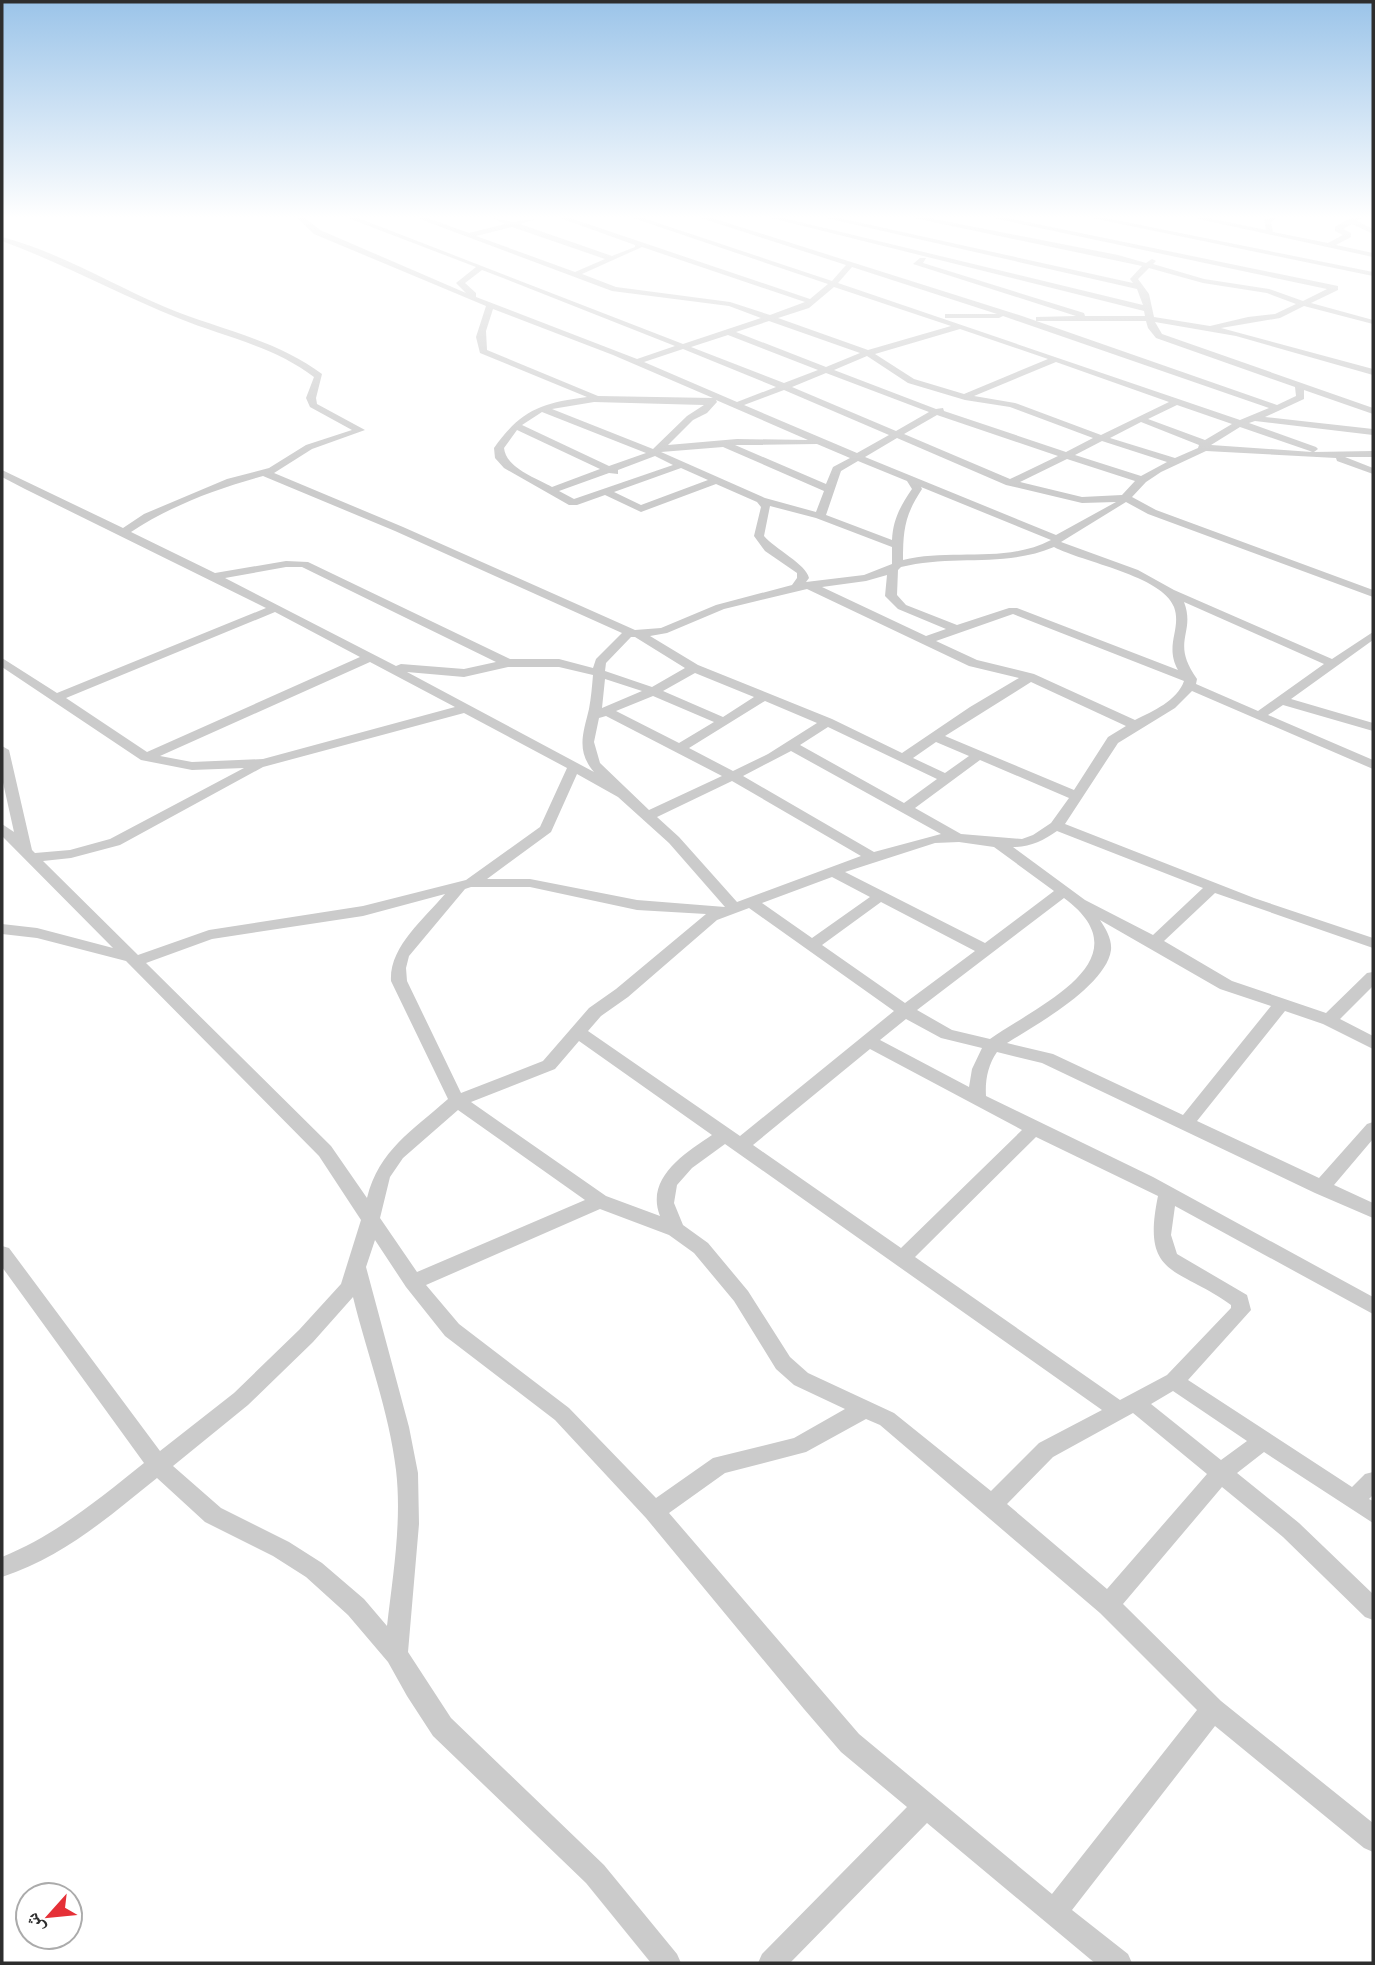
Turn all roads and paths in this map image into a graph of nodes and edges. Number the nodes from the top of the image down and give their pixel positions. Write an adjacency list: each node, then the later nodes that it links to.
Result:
1 (166, 310): 59 (street)
2 (490, 310): 32 (street)
3 (507, 310): 26 (street)
4 (588, 310): 23 (street)
5 (744, 310): 18 (street)
6 (793, 310): 18 (street)
7 (912, 310): 14 (street)
8 (996, 310): 16 (street)
9 (1063, 310): 17 (street)
10 (1132, 310): 15 (street)
11 (1148, 310): 15 (street)
12 (1290, 310): 21 (street)
13 (1328, 310): 19 (street)
14 (922, 313): 16 (street); 20 (street)
15 (1149, 314): 17 (street); 21 (street); 29 (street)
16 (1019, 317): 17 (street); 36 (street)
17 (1090, 318)
18 (770, 319): 22 (street); 24 (street)
19 (1373, 322)
20 (960, 326): 24 (street); 25 (street)
21 (1212, 328): 28 (street)
22 (729, 332): 23 (street); 27 (street)
23 (684, 347): 26 (street); 30 (street)
24 (868, 353): 27 (street); 31 (street)
25 (1055, 359): 31 (street); 34 (street)
26 (636, 362): 33 (street)
27 (828, 370): 30 (street); 39 (street)
28 (1373, 372)
29 (1298, 385): 36 (street); 38 (street)
30 (785, 387): 35 (street); 45 (street)
31 (965, 397): 39 (street); 46 (street)
32 (597, 398): 33 (street); 37 (street)
33 (714, 399): 35 (street); 50 (street)
34 (1177, 401): 40 (street); 42 (street)
35 (735, 406): 48 (street)
36 (1279, 408): 41 (street)
37 (542, 409): 43 (street); 50 (street)
38 (1373, 411)
39 (936, 412): 45 (street); 53 (street)
40 (1140, 419): 46 (street); 49 (street)
41 (1256, 419): 42 (street); 44 (street)
42 (1242, 424): 49 (street); 52 (street)
43 (515, 425): 57 (street); 67 (street)
44 (1373, 432)
45 (897, 433): 54 (street); 65 (street)
46 (1101, 438): 53 (street); 55 (street)
47 (720, 443): 48 (street); 50 (street); 66 (street)
48 (823, 443): 54 (street)
49 (1201, 447): 52 (street); 55 (street)
50 (658, 451): 56 (street); 57 (street)
51 (1373, 454): 52 (street)
52 (1329, 455): 58 (street)
53 (1065, 456): 63 (street); 65 (street)
54 (859, 457): 61 (street); 66 (street)
55 (1174, 461): 63 (street)
56 (681, 465): 62 (street); 64 (street)
57 (610, 470): 64 (street); 67 (street)
58 (1373, 471)
59 (263, 472): 72 (street); 84 (street)
60 (2, 473): 72 (street)
61 (911, 479): 73 (street); 74 (street)
62 (715, 481): 68 (street); 70 (street)
63 (1142, 481): 69 (street)
64 (637, 482): 68 (street)
65 (1010, 483): 69 (street)
66 (829, 489): 71 (street)
67 (550, 491): 68 (street)
68 (608, 492)
69 (1126, 498): 73 (street); 78 (street)
70 (761, 500): 71 (street); 77 (street)
71 (820, 516): 74 (street)
72 (126, 531): 76 (street)
73 (1056, 541): 75 (street); 80 (street)
74 (897, 545): 75 (street)
75 (895, 567): 77 (street); 83 (street)
76 (214, 576): 82 (street); 89 (street)
77 (801, 586): 84 (street); 86 (street)
78 (1359, 588): 79 (street); 81 (street)
79 (1373, 588)
80 (1173, 593): 90 (street); 95 (street)
81 (1373, 594)
82 (275, 608): 87 (street); 97 (street)
83 (956, 629): 86 (street); 95 (street)
84 (633, 633): 92 (street); 93 (street)
85 (1372, 636): 90 (street)
86 (924, 641): 94 (street)
87 (371, 657): 91 (street); 112 (street)
88 (2, 662): 97 (street)
89 (508, 663): 91 (street); 93 (street)
90 (1332, 663): 99 (street)
91 (391, 667): 100 (street)
92 (694, 668): 96 (street); 98 (street)
93 (598, 673): 96 (street); 101 (street)
94 (1030, 677): 105 (street); 107 (street)
95 (1190, 683): 102 (street); 105 (street)
96 (653, 691): 101 (street); 103 (street)
97 (58, 696): 112 (street)
98 (763, 697): 103 (street); 104 (street)
99 (1280, 700): 102 (street); 106 (street)
100 (467, 708): 114 (street); 116 (street)
101 (599, 714): 109 (street); 120 (street)
102 (1259, 716): 115 (street)
103 (722, 721): 109 (street)
104 (827, 722): 108 (street); 113 (street)
105 (1135, 725): 119 (street)
106 (1373, 727)
107 (936, 737): 111 (street); 113 (street)
108 (791, 746): 117 (street); 121 (street)
109 (679, 749): 117 (street)
110 (2, 750): 127 (street)
111 (978, 755): 118 (street); 119 (street)
112 (146, 757): 114 (street)
113 (905, 757): 118 (street)
114 (262, 763): 127 (street)
115 (1373, 765)
116 (574, 767): 120 (street); 130 (street)
117 (731, 775): 122 (street); 128 (street)
118 (945, 778): 121 (street)
119 (1076, 796): 123 (street)
120 (631, 797): 122 (street)
121 (905, 809): 125 (street)
122 (648, 816): 136 (street)
123 (1056, 826): 126 (street); 131 (street)
124 (2, 828): 127 (street)
125 (959, 838): 126 (street); 128 (street)
126 (998, 843): 132 (street)
127 (29, 853): 142 (street)
128 (872, 857): 129 (street)
129 (833, 872): 133 (street); 134 (street)
130 (465, 884): 136 (street); 142 (street); 152 (street)
131 (1213, 887): 138 (street); 139 (street)
132 (1063, 892): 135 (street); 141 (street)
133 (880, 896): 140 (street); 141 (street)
134 (750, 902): 136 (street); 140 (street)
135 (1080, 903): 138 (street); 150 (street)
136 (729, 909): 147 (street)
137 (2, 929): 142 (street)
138 (1154, 942): 144 (street)
139 (1373, 943)
140 (811, 946): 145 (street)
141 (986, 950): 145 (street)
142 (135, 959): 161 (street)
143 (1373, 977): 146 (street)
144 (1282, 1003): 146 (street); 153 (street)
145 (905, 1011): 148 (street); 150 (street)
146 (1329, 1020): 149 (street)
147 (578, 1032): 152 (street); 156 (street)
148 (869, 1041): 151 (street); 156 (street)
149 (1373, 1043)
150 (993, 1045): 151 (street); 153 (street)
151 (977, 1096): 154 (street)
152 (457, 1101): 159 (street); 161 (street)
153 (1186, 1123): 157 (street)
154 (1034, 1128): 158 (street); 164 (street)
155 (1373, 1128): 157 (street)
156 (734, 1139): 162 (street); 164 (street)
157 (1321, 1188): 160 (street)
158 (1168, 1193): 167 (street); 168 (street)
159 (600, 1201): 162 (street); 166 (street)
160 (1373, 1211)
161 (371, 1217): 165 (street); 166 (street)
162 (676, 1230): 170 (street)
163 (2, 1253): 172 (street)
164 (901, 1259): 169 (street)
165 (357, 1265): 172 (street); 182 (street)
166 (413, 1282): 177 (street)
167 (1373, 1306)
168 (1174, 1381): 169 (street); 171 (street)
169 (1126, 1406): 173 (street); 176 (street)
170 (866, 1408): 176 (street); 177 (street)
171 (1264, 1440): 173 (street); 175 (street)
172 (158, 1465): 179 (street); 182 (street)
173 (1222, 1473): 180 (street); 181 (street)
174 (1373, 1481): 175 (street)
175 (1353, 1500): 178 (street)
176 (992, 1505): 180 (street)
177 (654, 1511): 184 (street)
178 (1373, 1513)
179 (2, 1567)
180 (1108, 1605): 183 (street)
181 (1373, 1609)
182 (396, 1654): 187 (street)
183 (1213, 1709): 185 (street); 186 (street)
184 (926, 1806): 186 (street); 188 (street)
185 (1373, 1839)
186 (1054, 1912): 189 (street)
187 (668, 1963)
188 (771, 1963)
189 (1119, 1963)

